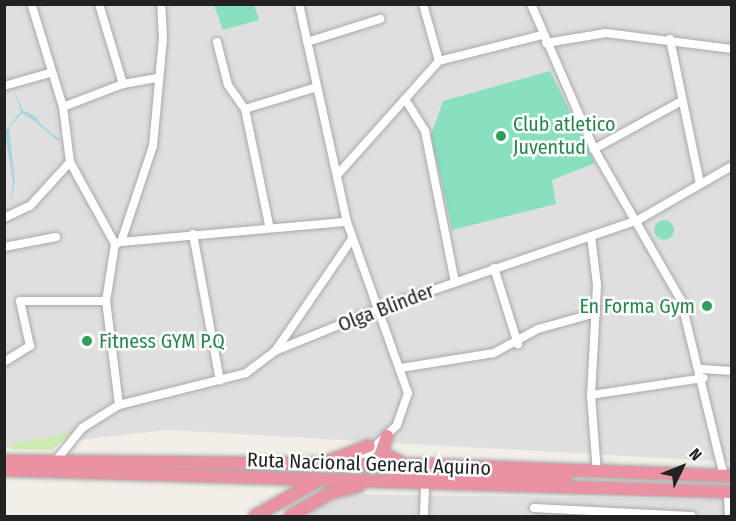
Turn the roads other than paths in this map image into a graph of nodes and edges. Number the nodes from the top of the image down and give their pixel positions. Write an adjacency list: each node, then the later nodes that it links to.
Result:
1 (99, 4): 16 (street)
2 (161, 4): 15 (street)
3 (299, 4): 11 (street)
4 (423, 4): 13 (street)
5 (531, 4): 8 (street)
6 (32, 6): 14 (street)
7 (380, 19): 11 (street)
8 (544, 39): 9 (street); 13 (street); 23 (street)
9 (670, 39): 12 (street); 20 (street)
10 (217, 42): 22 (street)
11 (307, 42): 18 (street)
12 (732, 49)
13 (439, 61): 19 (street)
14 (50, 73): 17 (street); 21 (street)
15 (157, 78): 16 (street); 37 (street)
16 (123, 84): 21 (street)
17 (7, 85)
18 (317, 87): 22 (street); 26 (street)
19 (405, 99): 26 (street); 40 (street)
20 (680, 102): 23 (street); 28 (street)
21 (63, 106): 24 (street)
22 (245, 109): 32 (street)
23 (594, 149): 30 (street)
24 (70, 162): 29 (street); 37 (street)
25 (729, 167): 27 (street); 28 (street, Olga Blinder)
26 (338, 174): 31 (street)
27 (732, 178)
28 (700, 184): 30 (street, Olga Blinder)
29 (4, 218)
30 (638, 220): 34 (street, Olga Blinder); 49 (street)
31 (347, 222): 32 (street); 36 (street)
32 (269, 225): 33 (street)
33 (193, 234): 37 (street); 50 (street)
34 (591, 236): 39 (street, Olga Blinder); 43 (street)
35 (56, 237): 38 (street)
36 (352, 239): 42 (street); 45 (street)
37 (118, 243): 41 (street)
38 (4, 247)
39 (494, 268): 40 (street, Olga Blinder); 44 (street)
40 (455, 282): 42 (street, Olga Blinder)
41 (106, 301): 46 (street); 52 (street)
42 (381, 308): 45 (street, Olga Blinder); 47 (street)
43 (596, 313): 44 (street); 51 (street)
44 (518, 344): 47 (street)
45 (275, 351): 50 (street, Olga Blinder)
46 (4, 362)
47 (401, 368): 53 (street)
48 (732, 371): 49 (street)
49 (703, 374): 51 (street); 63 (street)
50 (220, 381): 52 (street, Olga Blinder)
51 (591, 395): 61 (street)
52 (119, 405): 56 (street, Olga Blinder)
53 (387, 436): 54 (street); 57 (highway); 58 (street)
54 (369, 446): 58 (street); 59 (highway)
55 (4, 461): 56 (highway, Ruta Nacional General Aquino)
56 (54, 463): 59 (highway, Ruta Nacional General Aquino)
57 (431, 465): 58 (highway, Ruta Nacional General Aquino); 61 (highway, Ruta Nacional General Aquino)
58 (347, 467): 59 (highway, Ruta Nacional General Aquino); 65 (highway); 66 (highway)
59 (311, 468)
60 (4, 470): 64 (highway, Ruta Nacional General Aquino)
61 (592, 473): 62 (highway); 63 (highway, Ruta Nacional General Aquino)
62 (395, 474)
63 (728, 476)
64 (272, 478): 65 (highway, Ruta Nacional General Aquino); 71 (highway)
65 (321, 480): 66 (highway, Ruta Nacional General Aquino); 71 (highway)
66 (334, 480): 67 (highway, Ruta Nacional General Aquino); 71 (highway)
67 (378, 482): 68 (highway, Ruta Nacional General Aquino); 71 (highway)
68 (425, 486): 69 (highway, Ruta Nacional General Aquino); 74 (street)
69 (730, 492): 76 (street)
70 (534, 508): 75 (street)
71 (287, 509): 72 (highway); 73 (highway)
72 (255, 516)
73 (266, 516)
74 (424, 516)
75 (692, 516)
76 (729, 516)

